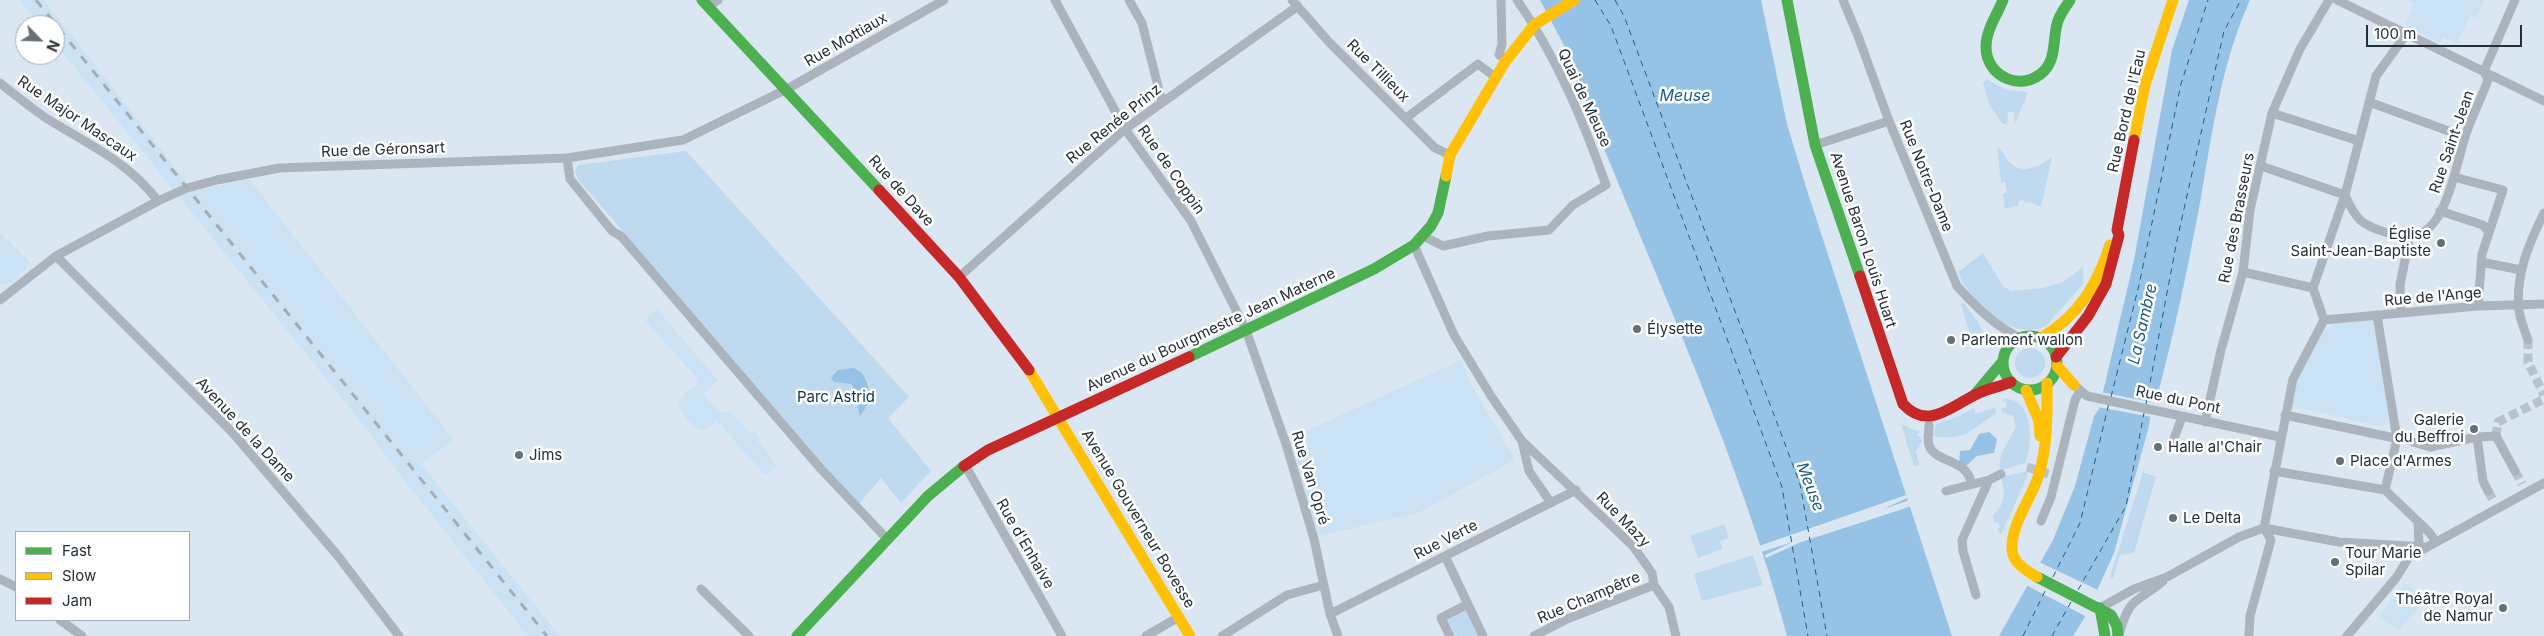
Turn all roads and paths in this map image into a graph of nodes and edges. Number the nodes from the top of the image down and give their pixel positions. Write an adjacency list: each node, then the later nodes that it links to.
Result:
1 (944, 0): 23 (street, Rue Mottiaux)
2 (1055, 0): 30 (street, Rue de Coppin)
3 (1129, 0): 25 (street)
4 (1501, 0): 19 (street)
5 (1516, 0): 17 (street, Quai de Meuse)
6 (1574, 0): 17 (main road, Avenue du Bourgmestre Jean Materne)
7 (1787, 0): 33 (main road, Avenue Baron Louis Huart)
8 (1843, 0): 29 (street, Rue Notre-Dame)
9 (2003, 0): 10 (main road)
10 (2070, 0)
11 (2173, 0): 42 (main road, Rue Bord de l'Eau)
12 (2329, 0): 27 (street, Rue des Brasseurs)
13 (2337, 0): 18 (street)
14 (2515, 0): 20 (street, Rue Saint-Jean)
15 (709, 2): 23 (main road, Rue de Dave)
16 (1295, 3): 25 (street, Rue Renée Prinz); 28 (street, Rue Tillieux)
17 (1538, 22): 19 (main road, Avenue du Bourgmestre Jean Materne); 45 (street, Quai de Meuse)
18 (2407, 33): 20 (street); 26 (street)
19 (1507, 59): 21 (main road, Avenue du Bourgmestre Jean Materne)
20 (2484, 71): 24 (street); 31 (street, Rue Saint-Jean)
21 (1495, 77): 28 (street); 34 (main road, Avenue du Bourgmestre Jean Materne)
22 (0, 83): 39 (street, Rue Major Mascaux)
23 (787, 89): 35 (street, Rue de Géronsart); 51 (main road, Rue de Dave)
24 (2544, 100)
25 (1162, 102): 30 (street, Rue Renée Prinz)
26 (2369, 102): 31 (street); 32 (street)
27 (2272, 113): 32 (street); 36 (street, Rue des Brasseurs)
28 (1406, 118): 34 (street, Rue Tillieux)
29 (1889, 121): 33 (street); 61 (street, Rue Notre-Dame)
30 (1125, 129): 51 (street, Rue Renée Prinz); 60 (street, Rue de Coppin)
31 (2465, 137): 37 (street, Rue Saint-Jean)
32 (2358, 142): 38 (street)
33 (1816, 145): 69 (main road, Avenue Baron Louis Huart)
34 (1450, 156): 45 (main road, Avenue du Bourgmestre Jean Materne)
35 (567, 158): 39 (street, Rue de Géronsart); 96 (street)
36 (2261, 166): 38 (street); 50 (street, Rue des Brasseurs)
37 (2454, 177): 40 (street, Rue Saint-Jean); 43 (street)
38 (2345, 195): 44 (street); 52 (street)
39 (158, 201): 47 (street, Rue de Géronsart)
40 (2440, 211): 43 (street); 44 (street, Rue Saint-Jean)
41 (2544, 213): 49 (street)
42 (2117, 230): 62 (main road, Rue Bord de l'Eau); 65 (main road, Rue Bord de l'Eau)
43 (2488, 231): 48 (street)
44 (2410, 235): 57 (street)
45 (1423, 236): 46 (main road, Avenue du Bourgmestre Jean Materne)
46 (1414, 245): 60 (main road, Avenue du Bourgmestre Jean Materne); 77 (street, Rue Mazy)
47 (56, 256): 53 (street, Rue de Géronsart); 113 (street, Avenue de la Dame)
48 (2481, 262): 49 (street); 56 (street)
49 (2521, 270): 55 (street)
50 (2243, 272): 52 (street); 73 (street, Rue des Brasseurs)
51 (959, 277): 72 (main road, Rue de Dave)
52 (2314, 288): 59 (street)
53 (0, 300)
54 (2544, 304): 55 (street, Rue de l'Ange)
55 (2519, 305): 56 (street, Rue de l'Ange); 63 (street)
56 (2481, 309): 57 (street, Rue de l'Ange)
57 (2401, 313): 58 (street, Rue de l'Ange)
58 (2377, 315): 59 (street, Rue de l'Ange); 78 (street)
59 (2324, 320): 70 (street)
60 (1246, 330): 72 (main road, Avenue du Bourgmestre Jean Materne); 102 (street, Rue Van Opré)
61 (2020, 338): 62 (main road); 64 (main road)
62 (2040, 338): 65 (main road)
63 (2528, 340)
64 (2004, 361): 66 (main road); 69 (main road, Avenue Baron Louis Huart)
65 (2053, 371): 67 (main road, Rue du Pont); 68 (main road); 80 (main road)
66 (2011, 382): 68 (main road); 69 (main road, Avenue Baron Louis Huart)
67 (2077, 388): 71 (street, Rue du Pont); 93 (street)
68 (2026, 390): 80 (main road)
69 (1976, 393)
70 (2285, 415): 75 (street); 78 (street)
71 (2182, 417): 73 (street, Rue du Pont); 79 (street)
72 (1059, 418): 81 (main road, Avenue du Bourgmestre Jean Materne); 110 (main road, Avenue Gouverneur Bovesse)
73 (2205, 422): 75 (street, Rue du Pont)
74 (1928, 425): 86 (street)
75 (2280, 437): 82 (street)
76 (2477, 438): 78 (street); 83 (street); 90 (street)
77 (1522, 441): 88 (street, Rue Mazy); 92 (street, Rue Mazy)
78 (2404, 441): 91 (street)
79 (2172, 444)
80 (2044, 448): 108 (main road)
81 (965, 465): 96 (main road, Avenue du Bourgmestre Jean Materne); 116 (street, Rue d'Enhaive)
82 (2274, 471): 91 (street); 95 (street)
83 (2515, 471)
84 (2001, 474): 85 (street)
85 (1989, 480): 86 (street); 106 (street)
86 (1971, 483): 89 (street)
87 (2544, 483): 97 (street)
88 (1576, 490): 92 (street, Rue Verte); 103 (street, Rue Mazy)
89 (1946, 491)
90 (2488, 491)
91 (2386, 492): 94 (street)
92 (1551, 503): 99 (street, Rue Verte)
93 (2041, 521)
94 (2418, 522): 97 (street); 98 (street)
95 (2264, 528): 98 (street); 100 (street); 127 (street)
96 (888, 540): 115 (main road, Avenue du Bourgmestre Jean Materne)
97 (2436, 542): 98 (street)
98 (2423, 547): 128 (street)
99 (1445, 556): 107 (street); 109 (street, Rue Verte)
100 (2167, 578): 108 (street); 126 (street)
101 (0, 579): 104 (street)
102 (1324, 585): 109 (street, Rue Van Opré); 119 (street)
103 (1654, 585): 123 (street, Rue Champêtre); 124 (street, Rue Mazy)
104 (15, 586)
105 (702, 589): 114 (street)
106 (1976, 595)
107 (1468, 604): 121 (street); 122 (street)
108 (2100, 608): 125 (main road); 126 (main road)
109 (1330, 614): 120 (street, Rue Van Opré)
110 (1179, 617): 117 (street); 118 (main road, Avenue Gouverneur Bovesse)
111 (61, 621): 112 (street)
112 (82, 636)
113 (399, 636)
114 (748, 636)
115 (797, 636)
116 (1062, 636)
117 (1146, 636)
118 (1190, 636)
119 (1222, 636)
120 (1338, 636)
121 (1450, 636)
122 (1483, 636)
123 (1534, 636)
124 (1676, 636)
125 (2105, 636)
126 (2118, 636)
127 (2249, 636)
128 (2347, 636)

